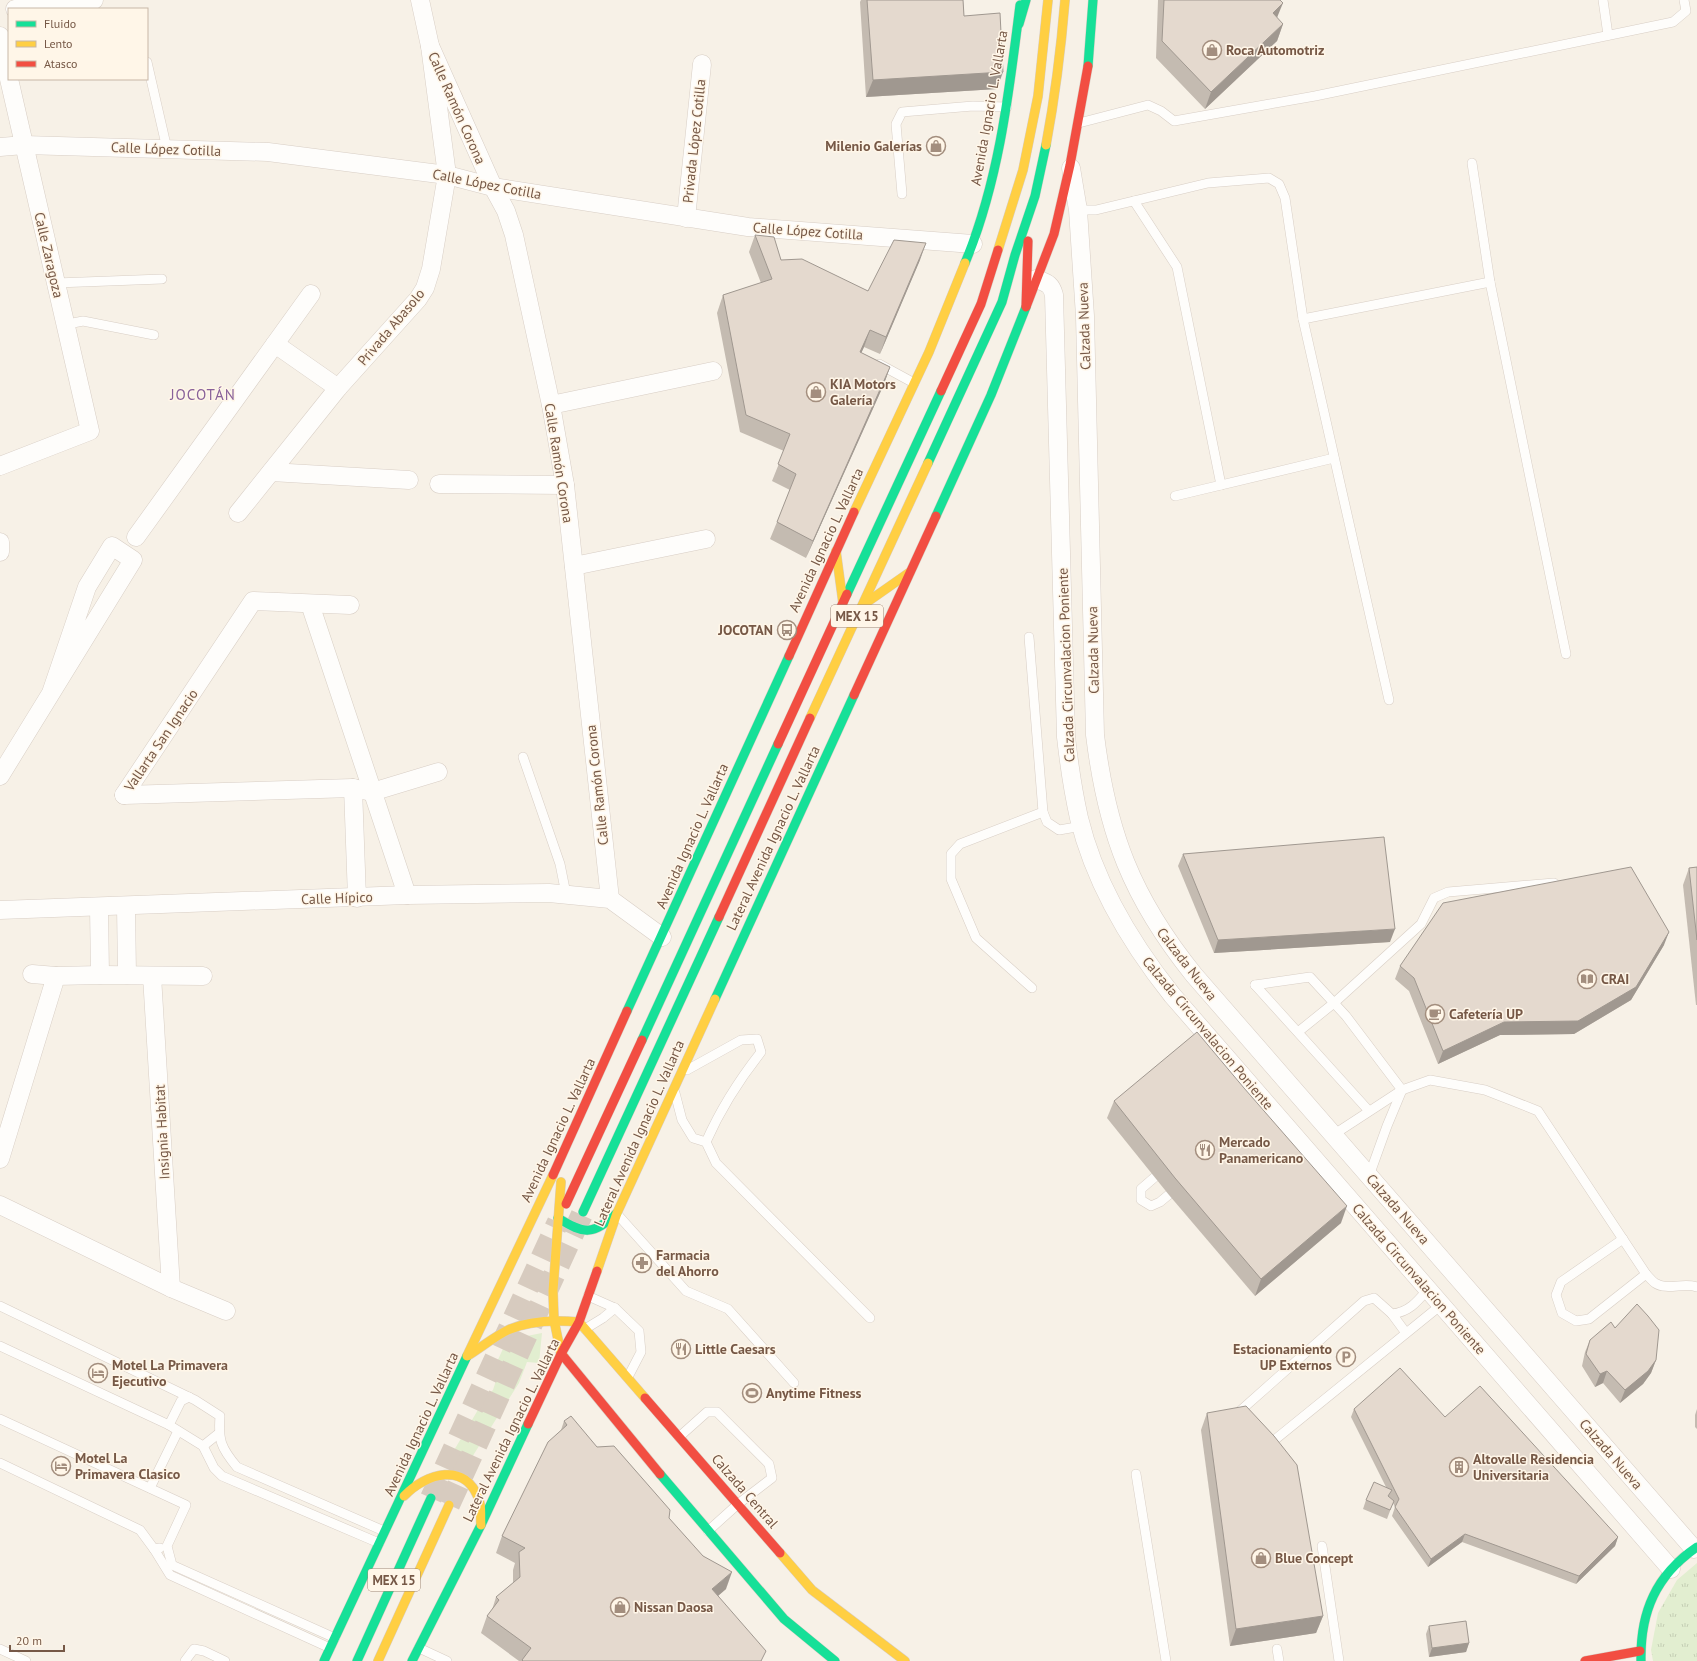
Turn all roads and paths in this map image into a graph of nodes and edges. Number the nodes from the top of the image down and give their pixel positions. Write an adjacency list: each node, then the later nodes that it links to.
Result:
1 (94, 0): 10 (street)
2 (420, 0): 14 (street)
3 (1020, 0): 11 (main road, Avenida Ignacio L. Vallarta)
4 (1026, 0): 11 (main road)
5 (1048, 0): 68 (main road, MEX 15)
6 (1065, 0): 32 (main road, MEX 15)
7 (1093, 0): 20 (main road)
8 (1602, 0): 12 (lane)
9 (1684, 0): 12 (lane)
10 (24, 8)
11 (1019, 24): 19 (main road, Avenida Ignacio L. Vallarta)
12 (1608, 35): 20 (lane)
13 (0, 36): 17 (street, Calle Zaragoza)
14 (430, 46): 26 (street, Privada Abasolo); 27 (street, Calle Ramón Corona)
15 (702, 64): 33 (street, Privada López Cotilla)
16 (148, 66): 23 (lane)
17 (8, 73)
18 (9, 80): 21 (street, Calle Zaragoza)
19 (1007, 106): 28 (lane); 34 (main road, Avenida Ignacio L. Vallarta)
20 (1078, 123): 25 (main road)
21 (24, 145): 22 (street, Calle López Cotilla); 23 (street, Calle López Cotilla); 38 (street, Calle Zaragoza)
22 (0, 147)
23 (168, 149): 26 (street, Calle López Cotilla)
24 (1472, 162): 37 (lane)
25 (1070, 165): 30 (main road); 31 (street, Calzada Nueva)
26 (447, 175): 27 (street, Calle López Cotilla); 48 (street, Privada Abasolo)
27 (493, 187): 33 (street, Calle López Cotilla); 49 (street, Calle Ramón Corona)
28 (902, 194)
29 (1134, 201): 31 (lane); 41 (lane); 58 (lane)
30 (1060, 209): 31 (lane); 35 (main road)
31 (1078, 210): 53 (street, Calzada Nueva)
32 (1028, 217): 40 (main road); 71 (main road, MEX 15)
33 (686, 218): 34 (street, Calle López Cotilla)
34 (973, 244): 47 (main road, Avenida Ignacio L. Vallarta)
35 (1036, 279): 40 (main road); 55 (street, Calzada Circunvalacion Poniente)
36 (162, 280): 38 (lane)
37 (1490, 282): 41 (lane); 73 (lane)
38 (56, 283): 42 (street, Calle Zaragoza)
39 (311, 294): 44 (street)
40 (1026, 306): 67 (main road)
41 (1303, 319): 50 (lane)
42 (69, 324): 43 (lane); 51 (street, Calle Zaragoza)
43 (154, 336)
44 (275, 344): 48 (street); 61 (street)
45 (870, 359): 47 (lane)
46 (713, 371): 49 (street)
47 (914, 383): 64 (main road, Avenida Ignacio L. Vallarta)
48 (338, 388): 52 (street, Privada Abasolo)
49 (551, 404): 57 (street, Calle Ramón Corona)
50 (1334, 458): 58 (lane); 75 (lane)
51 (0, 466)
52 (271, 472): 54 (street); 60 (street, Privada Abasolo)
53 (1089, 479): 55 (street); 77 (street, Calzada Nueva)
54 (409, 480)
55 (1059, 480): 80 (street, Calzada Circunvalacion Poniente)
56 (439, 484): 57 (street)
57 (565, 485): 66 (street, Calle Ramón Corona)
58 (1221, 485): 59 (lane)
59 (1175, 496)
60 (238, 513)
61 (136, 537)
62 (706, 539): 66 (street)
63 (0, 542): 65 (street)
64 (836, 551): 68 (main road); 93 (main road, Avenida Ignacio L. Vallarta)
65 (0, 552)
66 (574, 566): 89 (street, Calle Ramón Corona)
67 (910, 572): 71 (main road); 103 (main road, Lateral Avenida Ignacio L. Vallarta)
68 (843, 603): 114 (main road, MEX 15)
69 (310, 604): 70 (street, Vallarta San Ignacio); 81 (street, Vallarta San Ignacio); 82 (street)
70 (350, 605)
71 (862, 606): 116 (main road, MEX 15)
72 (1028, 637): 83 (lane)
73 (1566, 654)
74 (51, 694): 74 (street); 79 (street)
75 (1389, 700)
76 (523, 757): 86 (lane)
77 (1100, 770): 80 (street); 107 (street, Calzada Nueva)
78 (438, 772): 82 (street, Vallarta San Ignacio)
79 (0, 776)
80 (1071, 780): 84 (street, Calzada Circunvalacion Poniente)
81 (353, 788): 82 (street, Vallarta San Ignacio); 88 (street)
82 (372, 792): 87 (street)
83 (1043, 812): 84 (lane); 100 (lane)
84 (1082, 826): 123 (street, Calzada Circunvalacion Poniente)
85 (1563, 883): 101 (lane)
86 (566, 894): 87 (street, Calle Hípico); 89 (street, Calle Hípico)
87 (407, 895): 88 (street, Calle Hípico)
88 (357, 898): 90 (street, Calle Hípico)
89 (610, 900): 93 (street, Calle Hípico)
90 (126, 906): 91 (street, Calle Hípico); 96 (street)
91 (99, 907): 92 (street, Calle Hípico); 95 (street)
92 (0, 910)
93 (662, 938): 109 (main road, Avenida Ignacio L. Vallarta)
94 (32, 974): 97 (street)
95 (100, 975): 96 (street); 97 (street)
96 (127, 975): 98 (street)
97 (56, 976): 110 (street)
98 (152, 976): 99 (street); 122 (street, Insignia Habitat)
99 (203, 976)
100 (1032, 988)
101 (1334, 1003): 102 (lane); 102 (lane); 105 (lane)
102 (1298, 1032): 106 (lane)
103 (681, 1073): 104 (main road, Lateral Avenida Ignacio L. Vallarta); 108 (lane)
104 (674, 1088): 108 (lane); 117 (main road, Lateral Avenida Ignacio L. Vallarta)
105 (1402, 1090): 106 (lane); 112 (lane); 119 (lane)
106 (1369, 1111): 107 (lane)
107 (1333, 1135): 112 (street, Calzada Nueva)
108 (706, 1142): 130 (lane)
109 (565, 1149): 118 (main road); 136 (main road, Avenida Ignacio L. Vallarta)
110 (0, 1159)
111 (1172, 1162): 113 (lane)
112 (1370, 1176): 161 (street, Calzada Nueva)
113 (1187, 1179)
114 (566, 1204)
115 (0, 1205): 122 (street)
116 (584, 1212)
117 (617, 1213): 118 (main road); 124 (main road, Lateral Avenida Ignacio L. Vallarta); 138 (lane)
118 (558, 1218): 131 (main road)
119 (1623, 1239): 120 (lane); 120 (lane)
120 (1646, 1274): 121 (lane)
121 (1697, 1287)
122 (171, 1288): 128 (street)
123 (1428, 1289): 125 (street, Calzada Circunvalacion Poniente); 129 (lane)
124 (588, 1296): 127 (lane); 132 (main road, Lateral Avenida Ignacio L. Vallarta)
125 (1441, 1305): 133 (lane); 163 (street, Calzada Circunvalacion Poniente)
126 (0, 1306): 139 (lane)
127 (615, 1308): 132 (lane); 137 (lane)
128 (226, 1311)
129 (1392, 1314): 133 (lane); 141 (lane)
130 (870, 1318)
131 (554, 1320): 132 (main road); 135 (main road); 136 (main road)
132 (582, 1325): 135 (main road, Lateral Avenida Ignacio L. Vallarta); 137 (main road, Calzada Central)
133 (1406, 1333): 146 (lane)
134 (0, 1346): 142 (lane)
135 (561, 1354): 155 (main road, Lateral Avenida Ignacio L. Vallarta); 157 (main road)
136 (468, 1355): 151 (main road, Avenida Ignacio L. Vallarta)
137 (628, 1378): 145 (main road, Calzada Central)
138 (794, 1383)
139 (189, 1397): 142 (lane); 144 (lane)
140 (0, 1419): 150 (lane)
141 (1245, 1424)
142 (169, 1425): 143 (lane)
143 (178, 1431): 147 (lane); 150 (lane)
144 (218, 1434): 147 (lane); 156 (lane)
145 (679, 1437): 153 (main road, Calzada Central); 153 (lane)
146 (1260, 1438)
147 (203, 1446): 158 (lane)
148 (0, 1463): 162 (lane)
149 (1136, 1474): 181 (lane)
150 (150, 1488): 159 (lane)
151 (402, 1497): 155 (main road); 156 (main road, Avenida Ignacio L. Vallarta)
152 (431, 1498): 175 (main road, MEX 15)
153 (738, 1504): 157 (lane); 170 (main road, Calzada Central)
154 (449, 1506): 176 (main road, MEX 15)
155 (481, 1525): 166 (main road, Lateral Avenida Ignacio L. Vallarta)
156 (384, 1531): 158 (main road, Avenida Ignacio L. Vallarta)
157 (708, 1531): 179 (main road)
158 (379, 1543): 164 (main road, Avenida Ignacio L. Vallarta)
159 (167, 1546): 162 (lane); 164 (lane)
160 (1322, 1546): 183 (lane)
161 (1695, 1548): 163 (main road)
162 (154, 1549): 165 (lane)
163 (1671, 1569): 169 (main road)
164 (335, 1638): 165 (main road, Avenida Ignacio L. Vallarta)
165 (330, 1648): 174 (main road, Avenida Ignacio L. Vallarta)
166 (419, 1648): 177 (main road, Lateral Avenida Ignacio L. Vallarta); 178 (lane)
167 (0, 1649): 171 (lane)
168 (1277, 1649): 182 (lane)
169 (1640, 1651): 184 (main road); 185 (main road)
170 (895, 1658): 180 (main road, Calzada Central)
171 (26, 1661)
172 (185, 1661): 173 (lane)
173 (225, 1661)
174 (324, 1661)
175 (357, 1661)
176 (378, 1661)
177 (412, 1661)
178 (447, 1661)
179 (835, 1661)
180 (905, 1661)
181 (1166, 1661)
182 (1279, 1661)
183 (1339, 1661)
184 (1585, 1661)
185 (1641, 1661)

